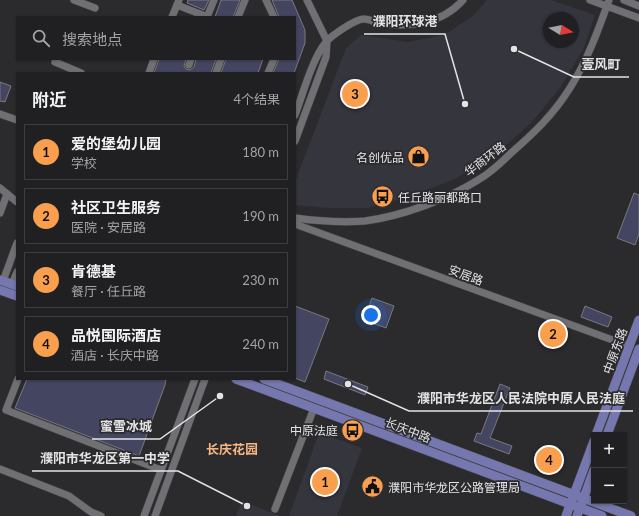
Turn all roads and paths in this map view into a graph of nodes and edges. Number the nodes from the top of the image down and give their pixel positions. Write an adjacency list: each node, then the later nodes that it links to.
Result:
1 (74, 0): 12 (street)
2 (214, 0): 15 (street)
3 (245, 0): 16 (street)
4 (266, 0): 17 (street)
5 (307, 0): 19 (street)
6 (463, 0): 19 (street)
7 (590, 0): 10 (street)
8 (624, 0): 11 (street)
9 (178, 3): 13 (street); 14 (street)
10 (608, 3): 18 (street); 36 (street, 华商环路)
11 (639, 6)
12 (96, 8)
13 (172, 16)
14 (206, 16)
15 (208, 16)
16 (238, 16)
17 (274, 16)
18 (639, 18)
19 (327, 41): 28 (street); 31 (street)
20 (154, 60): 25 (street)
21 (221, 60): 26 (street)
22 (274, 60): 27 (street)
23 (55, 62): 24 (street)
24 (79, 72)
25 (149, 72)
26 (216, 72)
27 (268, 72)
28 (296, 112)
29 (0, 114): 30 (street)
30 (16, 120)
31 (296, 138)
32 (0, 188): 33 (street)
33 (7, 194): 34 (street); 35 (street)
34 (16, 201)
35 (0, 213)
36 (296, 218)
37 (296, 224): 44 (street, 安居路)
38 (16, 245): 39 (street)
39 (2, 280): 40 (main road)
40 (15, 285)
41 (0, 290): 42 (main road)
42 (16, 296)
43 (639, 320): 44 (main road, 中原东路)
44 (629, 346): 52 (main road, 中原东路)
45 (638, 352): 53 (main road, 中原东路)
46 (18, 380): 56 (street)
47 (195, 380): 56 (street)
48 (205, 380): 65 (street)
49 (239, 380): 51 (main road, 长庆中路)
50 (267, 380): 58 (main road, 长庆中路)
51 (314, 408): 60 (main road, 长庆中路); 61 (street)
52 (597, 432)
53 (608, 432)
54 (591, 450): 58 (main road)
55 (0, 469): 63 (street)
56 (161, 470): 64 (street)
57 (591, 478): 59 (main road)
58 (574, 495): 59 (main road, 长庆中路); 60 (main road)
59 (584, 498): 62 (main road); 68 (main road, 长庆中路)
60 (571, 504): 62 (main road, 长庆中路); 66 (main road)
61 (275, 509)
62 (579, 512): 67 (main road, 长庆中路)
63 (101, 516)
64 (144, 516)
65 (155, 516)
66 (566, 516)
67 (602, 516)
68 (631, 516)

